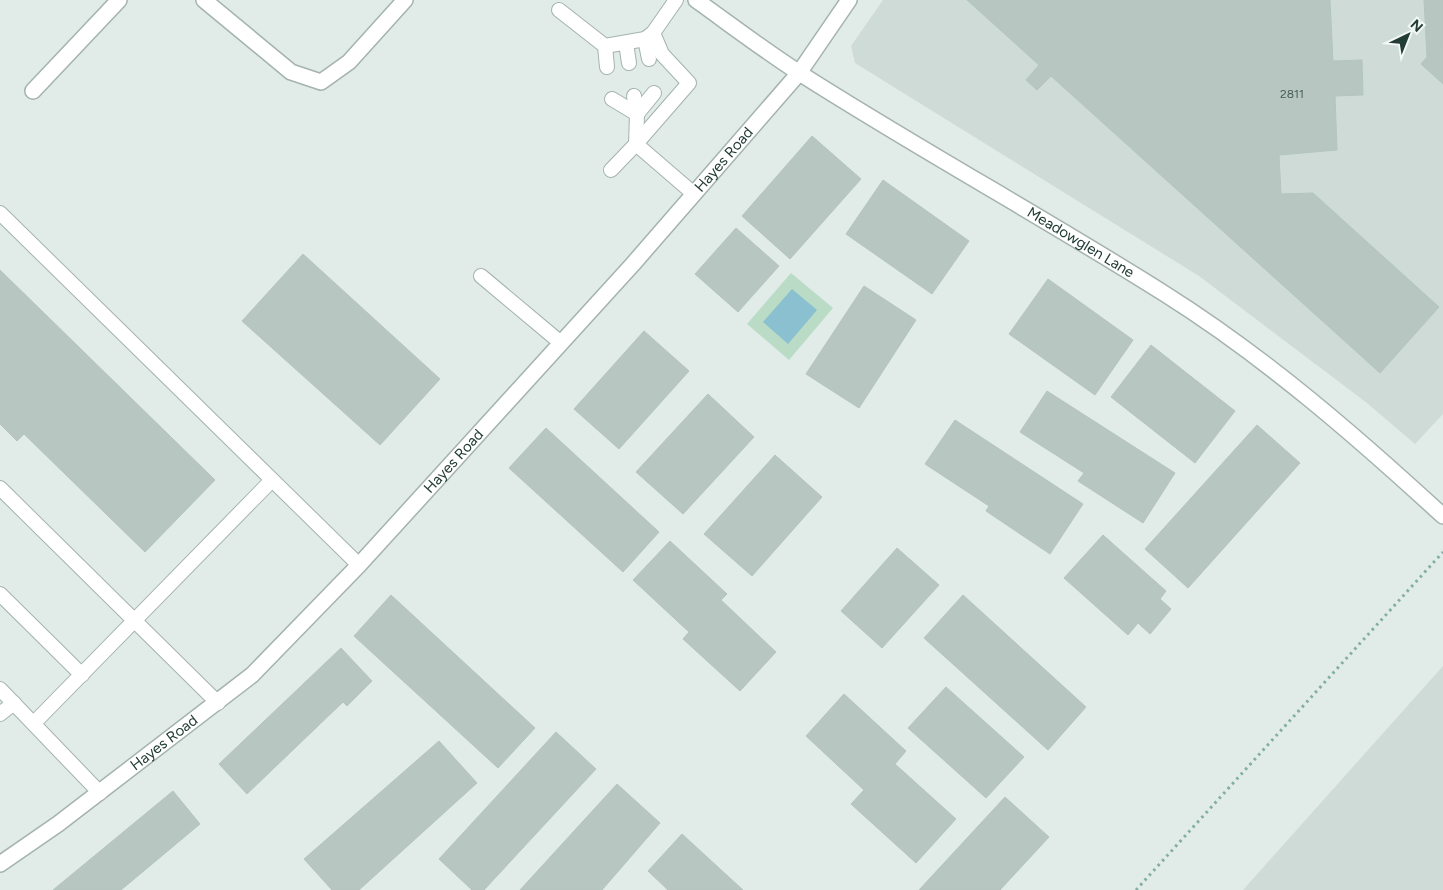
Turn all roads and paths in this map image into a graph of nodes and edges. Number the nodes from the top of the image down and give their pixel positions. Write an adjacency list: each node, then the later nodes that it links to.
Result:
1 (119, 0): 15 (street)
2 (204, 0): 3 (street)
3 (405, 0)
4 (676, 0): 8 (lane)
5 (696, 0): 14 (street, Meadowglen Lane)
6 (849, 0): 14 (street, Hayes Road)
7 (558, 10): 10 (lane)
8 (649, 36): 9 (lane); 11 (lane); 20 (lane)
9 (626, 43): 10 (lane); 12 (lane)
10 (605, 46): 13 (lane)
11 (649, 59)
12 (629, 63)
13 (607, 66)
14 (800, 73): 22 (street, Hayes Road); 28 (street, Meadowglen Lane)
15 (33, 91)
16 (654, 93): 19 (lane)
17 (634, 96): 19 (lane)
18 (612, 99): 19 (lane)
19 (637, 114): 20 (lane)
20 (636, 144): 21 (lane); 22 (lane)
21 (611, 170)
22 (694, 194): 25 (street, Hayes Road)
23 (0, 214): 26 (lane)
24 (481, 276): 25 (lane)
25 (561, 343): 30 (street, Hayes Road)
26 (272, 480): 30 (lane); 32 (lane)
27 (0, 488): 32 (lane)
28 (1443, 516)
29 (1443, 552): 41 (path)
30 (359, 565): 36 (street, Hayes Road)
31 (0, 594): 33 (lane)
32 (136, 621): 33 (lane); 36 (lane)
33 (82, 675): 38 (lane)
34 (0, 688): 35 (lane)
35 (14, 703): 37 (lane); 38 (lane)
36 (218, 703): 39 (street, Hayes Road)
37 (0, 714)
38 (34, 724): 39 (lane)
39 (100, 793): 40 (street, Hayes Road)
40 (0, 864)
41 (1136, 890)

